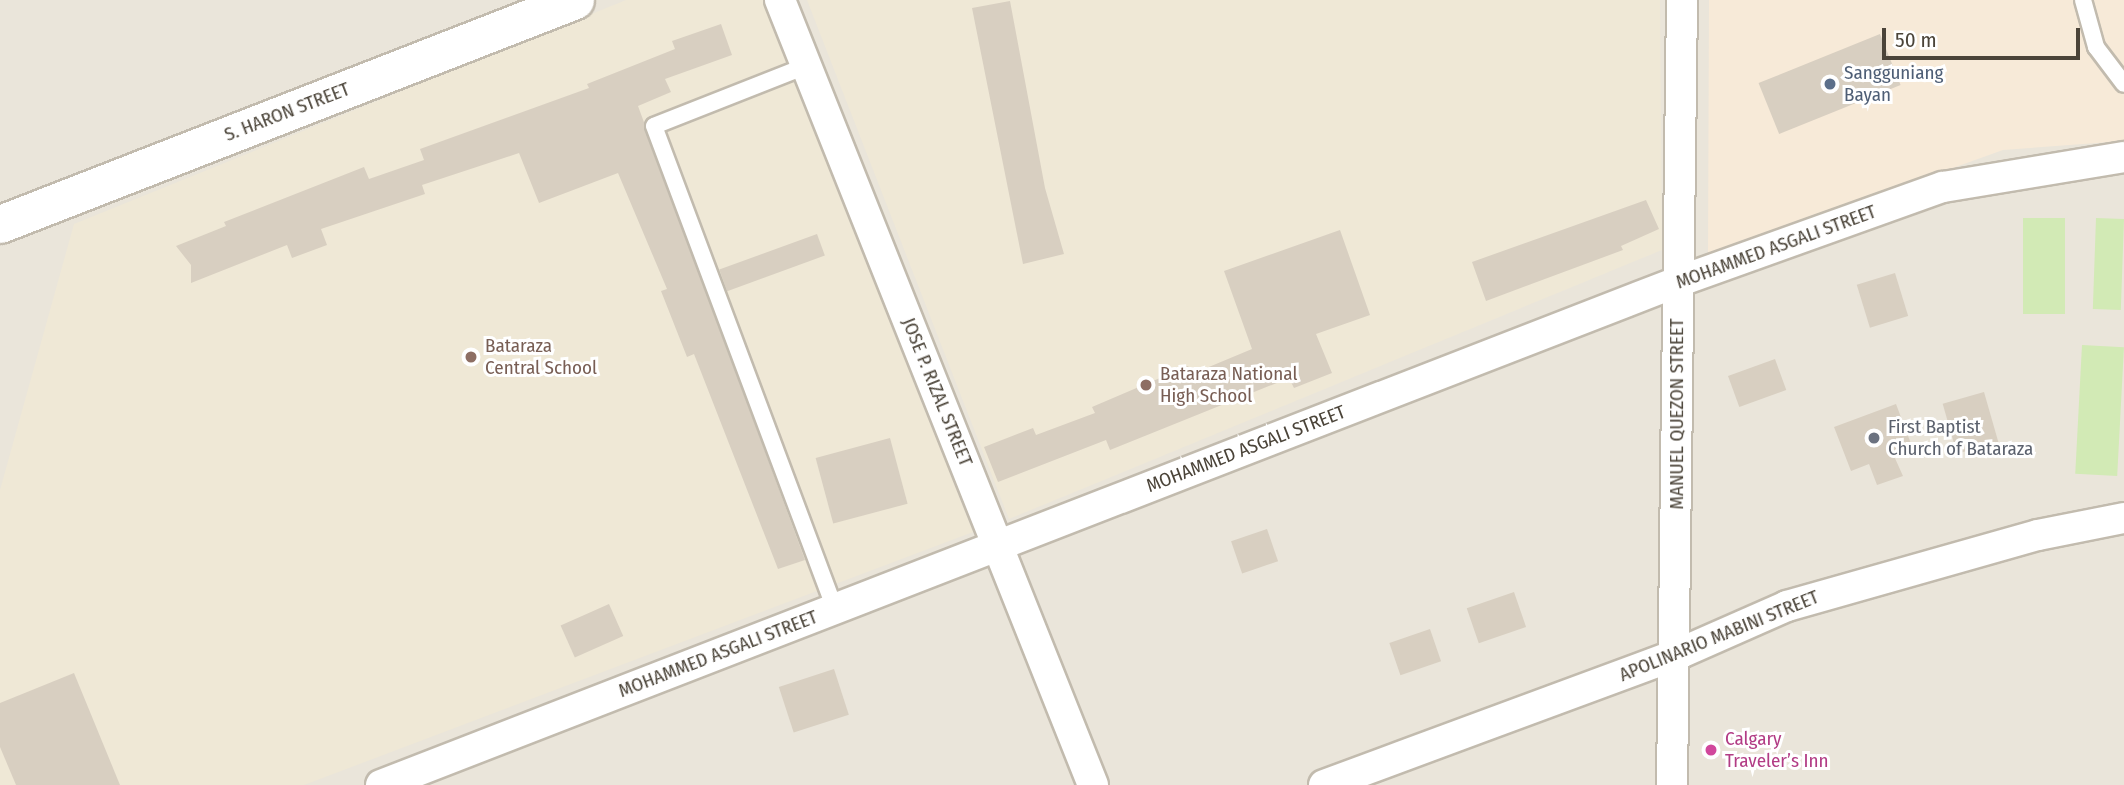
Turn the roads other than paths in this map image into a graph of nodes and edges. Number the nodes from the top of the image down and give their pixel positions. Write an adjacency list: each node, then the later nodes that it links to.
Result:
1 (575, 0): 8 (street, S. HARON STREET)
2 (780, 0): 5 (street, JOSE P. RIZAL STREET)
3 (1682, 0): 9 (street, MANUEL QUEZON STREET)
4 (2083, 0): 6 (lane)
5 (806, 66): 11 (street, JOSE P. RIZAL STREET); 12 (lane)
6 (2124, 83)
7 (2124, 157): 9 (street, MOHAMMED ASGALI STREET)
8 (0, 224)
9 (1677, 282): 11 (street, MOHAMMED ASGALI STREET); 13 (street, MANUEL QUEZON STREET)
10 (2124, 518): 13 (street, APOLINARIO MABINI STREET)
11 (999, 545): 12 (street, MOHAMMED ASGALI STREET); 15 (street, JOSE P. RIZAL STREET)
12 (835, 609): 14 (street, MOHAMMED ASGALI STREET)
13 (1676, 655): 16 (street, APOLINARIO MABINI STREET); 17 (street, MANUEL QUEZON STREET)
14 (381, 785)
15 (1093, 785)
16 (1324, 785)
17 (1672, 785)

